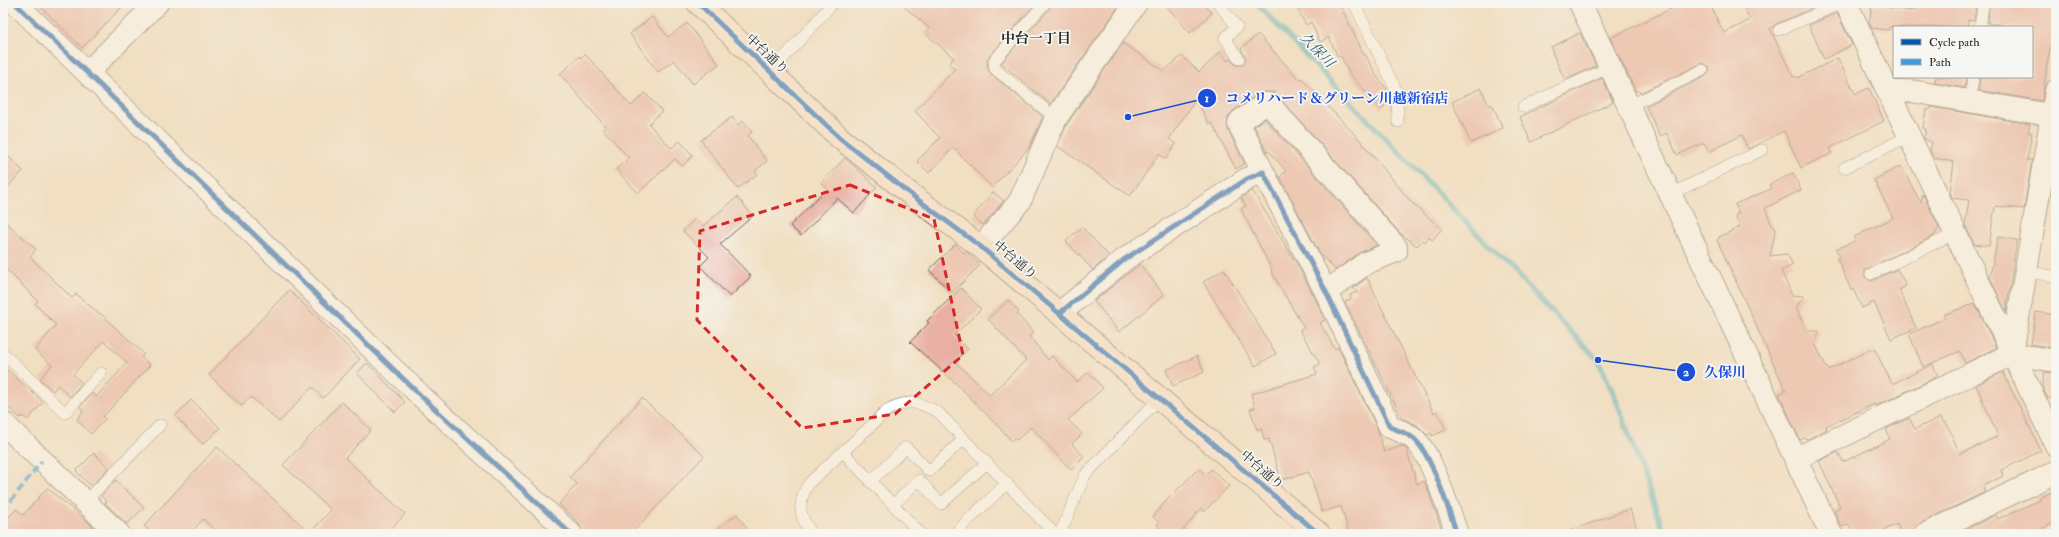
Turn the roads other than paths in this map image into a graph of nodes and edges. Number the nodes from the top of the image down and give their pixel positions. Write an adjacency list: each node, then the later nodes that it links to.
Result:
1 (15, 3): 18 (street)
2 (157, 3): 18 (street)
3 (698, 3): 19 (street, 中台通り)
4 (833, 3): 19 (lane)
5 (1045, 3): 27 (lane)
6 (1136, 3): 27 (street)
7 (1218, 3): 15 (lane)
8 (1354, 3): 28 (lane)
9 (1580, 3): 16 (street)
10 (1842, 3): 14 (lane)
11 (1846, 3): 22 (street)
12 (1983, 6): 13 (lane)
13 (1980, 26)
14 (1779, 30)
15 (1239, 59)
16 (1610, 67): 24 (street); 25 (lane)
17 (1703, 70): 24 (lane)
18 (88, 72): 59 (street)
19 (771, 72): 35 (street, 中台通り)
20 (1973, 78): 23 (lane)
21 (2056, 91): 26 (street)
22 (1889, 93): 23 (street); 29 (street)
23 (1970, 101): 26 (street)
24 (1629, 106): 33 (street)
25 (1523, 107)
26 (2054, 116): 36 (street)
27 (1056, 118): 35 (street)
28 (1398, 122)
29 (1909, 136): 31 (lane); 34 (street)
30 (1762, 150): 33 (lane)
31 (1844, 168)
32 (1263, 172): 39 (street); 39 (street); 40 (street)
33 (1671, 194): 51 (street)
34 (1956, 233): 37 (lane); 41 (street)
35 (981, 247): 40 (street, 中台通り)
36 (2026, 271): 38 (lane); 41 (street)
37 (1871, 274)
38 (2056, 277)
39 (1326, 292): 66 (street)
40 (1060, 313): 45 (street, 中台通り)
41 (2012, 354): 43 (street); 49 (street); 51 (street)
42 (3, 355): 44 (lane)
43 (2056, 361)
44 (101, 373)
45 (1160, 398): 64 (lane); 65 (street, 中台通り)
46 (3, 423): 56 (street)
47 (160, 425): 56 (lane)
48 (964, 439): 50 (lane); 52 (lane); 54 (lane)
49 (2056, 445)
50 (843, 452): 54 (lane); 60 (lane)
51 (1795, 459): 67 (street)
52 (987, 463): 55 (lane); 57 (lane)
53 (2056, 472): 68 (street)
54 (870, 482): 57 (lane)
55 (1007, 483): 62 (lane); 63 (lane)
56 (85, 502): 58 (street)
57 (893, 505): 61 (lane)
58 (118, 534)
59 (571, 534)
60 (813, 534)
61 (921, 534)
62 (954, 534)
63 (1055, 534)
64 (1060, 534)
65 (1319, 534)
66 (1457, 534)
67 (1831, 534)
68 (1926, 534)

